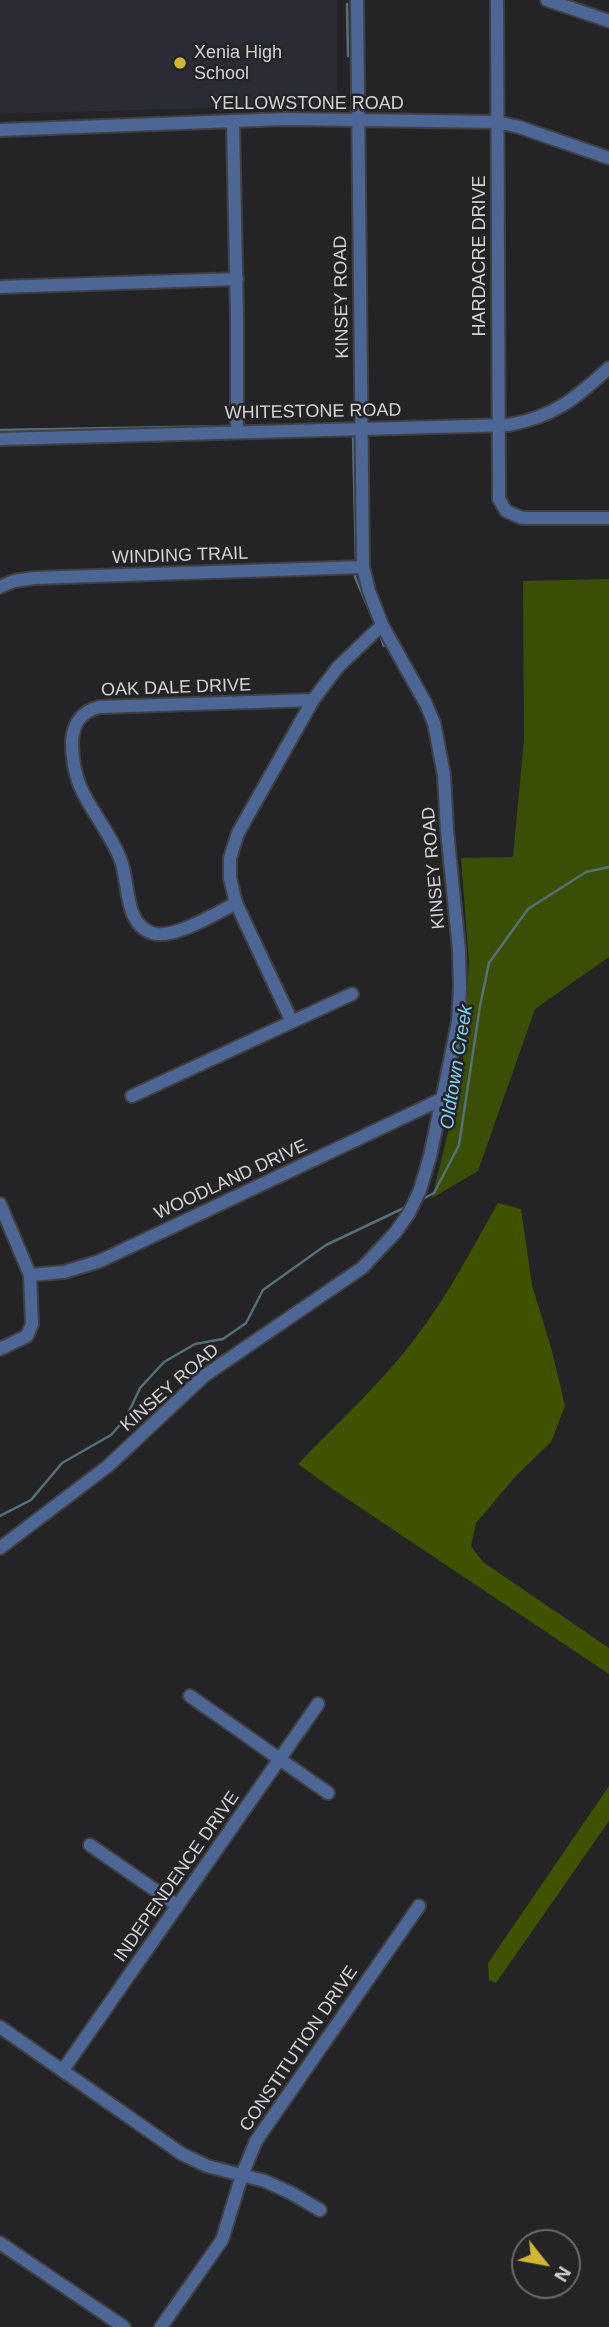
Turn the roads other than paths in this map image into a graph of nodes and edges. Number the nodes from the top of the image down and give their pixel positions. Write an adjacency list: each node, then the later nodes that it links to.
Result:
1 (357, 0): 5 (street, KINSEY ROAD)
2 (497, 0): 7 (street, HARDACRE DRIVE)
3 (547, 0): 4 (street)
4 (609, 21)
5 (357, 115): 6 (street, YELLOWSTONE ROAD); 7 (street, YELLOWSTONE ROAD); 14 (street, KINSEY ROAD)
6 (233, 121): 8 (street, YELLOWSTONE ROAD); 10 (street)
7 (497, 122): 9 (street, YELLOWSTONE ROAD); 13 (street, HARDACRE DRIVE)
8 (0, 130)
9 (609, 158)
10 (237, 279): 11 (street); 15 (street)
11 (0, 286)
12 (609, 368): 13 (street, WHITESTONE ROAD)
13 (499, 425): 14 (street, WHITESTONE ROAD); 17 (street, HARDACRE DRIVE)
14 (361, 429): 15 (street, WHITESTONE ROAD); 18 (street, KINSEY ROAD)
15 (237, 432): 16 (street, WHITESTONE ROAD)
16 (0, 439)
17 (609, 518)
18 (363, 568): 19 (street, WINDING TRAIL); 20 (street, KINSEY ROAD)
19 (0, 587)
20 (382, 625): 21 (street); 26 (street, KINSEY ROAD)
21 (313, 700): 22 (street); 22 (street, OAK DALE DRIVE)
22 (236, 904): 24 (street)
23 (352, 994): 24 (street)
24 (292, 1021): 25 (street)
25 (132, 1096)
26 (442, 1099): 28 (street, WOODLAND DRIVE); 30 (street, KINSEY ROAD)
27 (0, 1204): 28 (street)
28 (30, 1275): 29 (street)
29 (0, 1349)
30 (0, 1548)
31 (190, 1696): 33 (street)
32 (318, 1704): 33 (street, INDEPENDENCE DRIVE)
33 (281, 1759): 34 (street); 36 (street, INDEPENDENCE DRIVE)
34 (328, 1793)
35 (90, 1845): 36 (street)
36 (178, 1906): 39 (street, INDEPENDENCE DRIVE)
37 (419, 1906): 40 (street, CONSTITUTION DRIVE)
38 (0, 2026): 39 (street)
39 (63, 2070): 40 (street)
40 (242, 2175): 41 (street); 44 (street, CONSTITUTION DRIVE)
41 (320, 2210)
42 (0, 2243): 43 (street)
43 (124, 2327)
44 (161, 2327)

